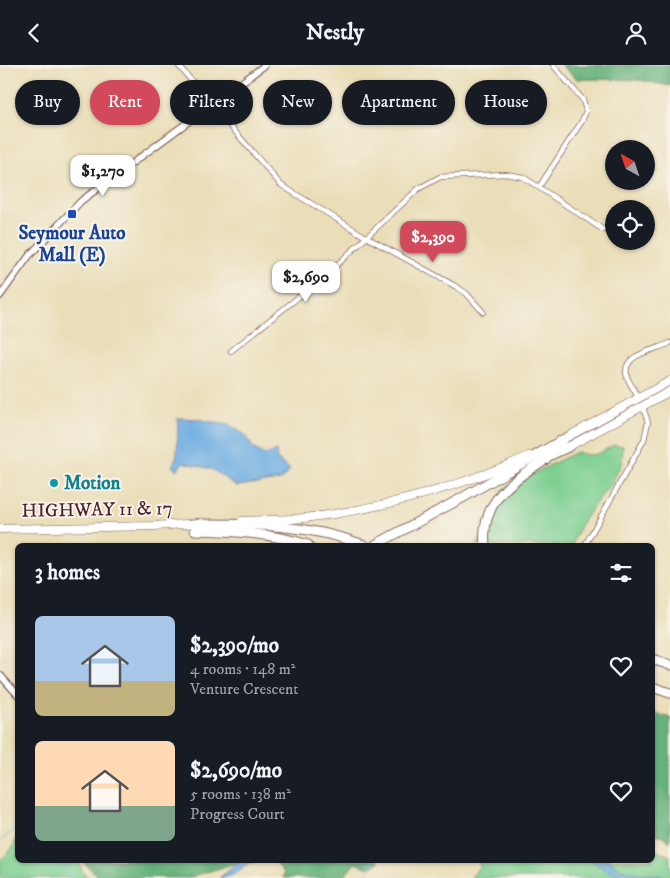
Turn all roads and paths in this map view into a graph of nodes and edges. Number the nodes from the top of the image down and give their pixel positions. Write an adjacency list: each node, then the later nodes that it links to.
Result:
1 (178, 65): 4 (street)
2 (265, 65): 5 (street)
3 (553, 65): 8 (street)
4 (191, 80)
5 (244, 80)
6 (183, 125): 11 (street)
7 (229, 125): 10 (street)
8 (539, 187): 9 (street); 10 (street)
9 (605, 230)
10 (366, 237): 12 (street); 14 (street)
11 (0, 296)
12 (482, 312)
13 (670, 343): 17 (street)
14 (231, 351)
15 (670, 381): 17 (highway)
16 (670, 391): 17 (highway)
17 (640, 402): 18 (highway, HIGHWAY 11 & 17); 29 (street)
18 (566, 443): 19 (highway, HIGHWAY 11 & 17); 21 (highway); 28 (highway)
19 (195, 527): 20 (highway, HIGHWAY 11 & 17); 22 (highway); 25 (highway)
20 (0, 529)
21 (398, 536): 26 (highway); 27 (highway)
22 (284, 538): 23 (highway); 24 (highway)
23 (295, 543)
24 (301, 543)
25 (358, 543)
26 (380, 543)
27 (389, 543)
28 (485, 543)
29 (586, 543)
30 (655, 659): 31 (highway)
31 (670, 665)
32 (0, 675): 34 (street)
33 (655, 688): 35 (highway)
34 (15, 692)
35 (670, 693)

